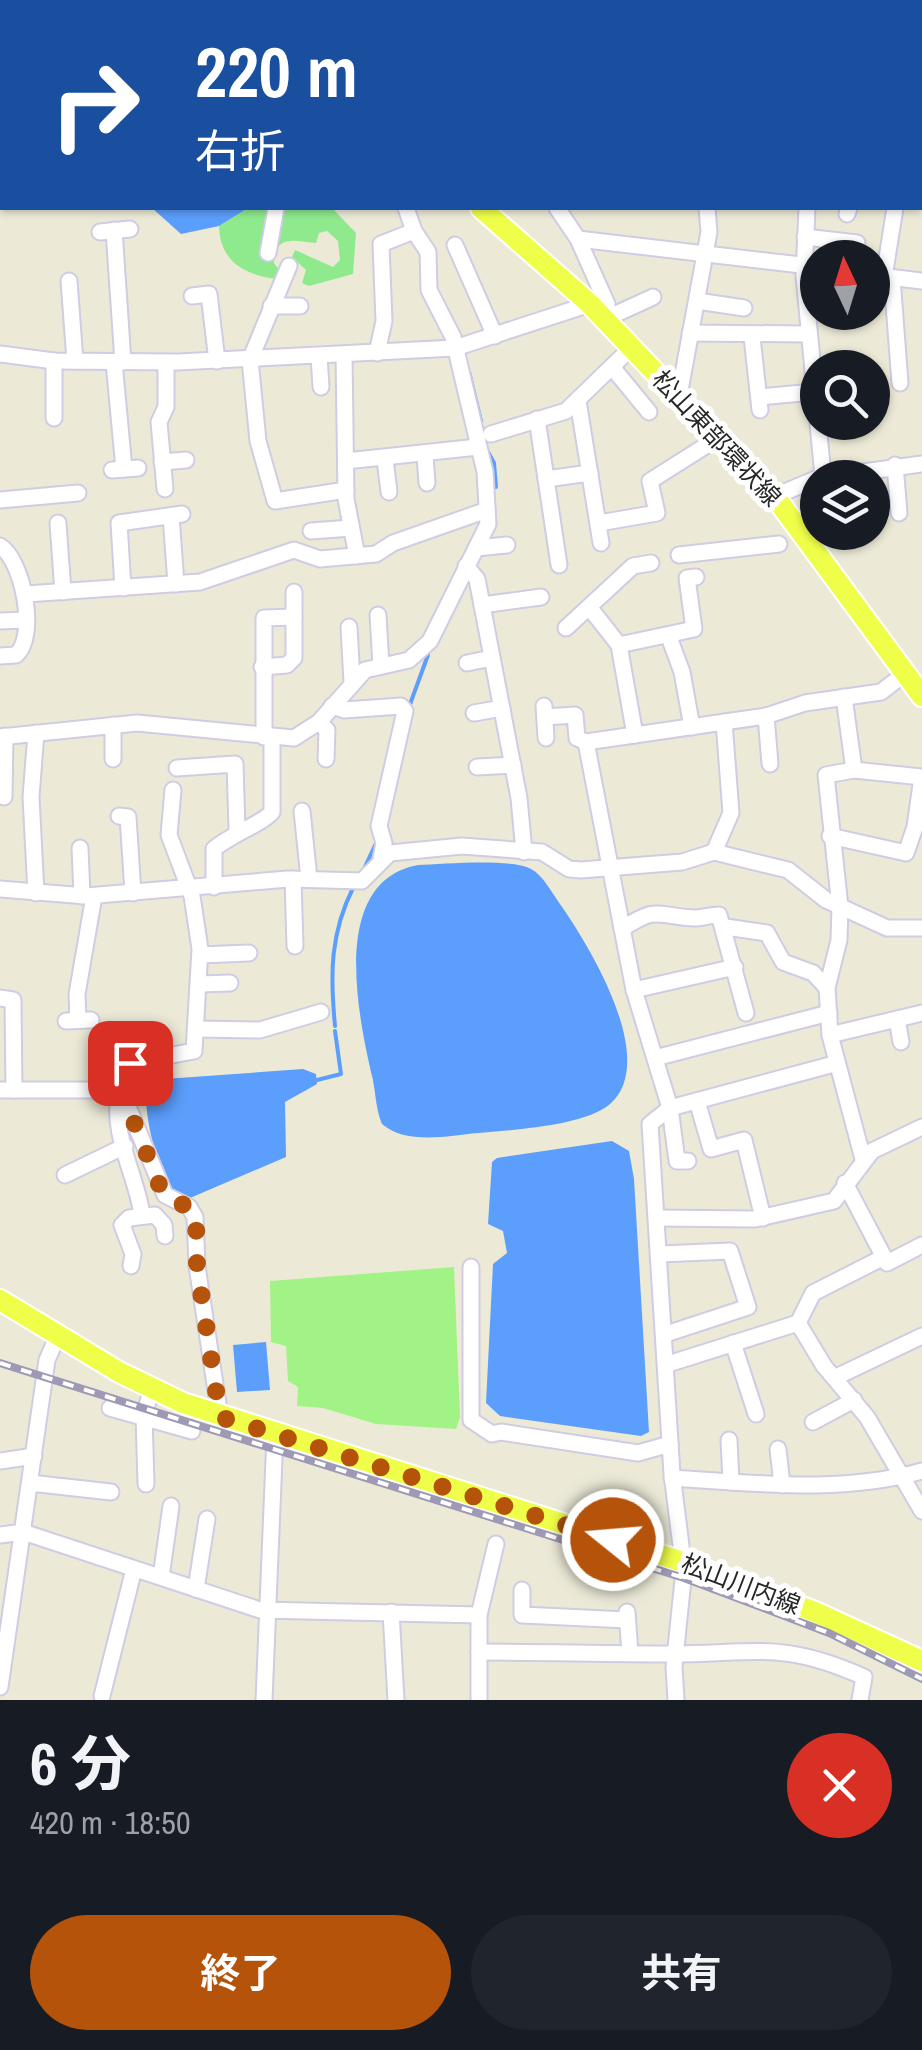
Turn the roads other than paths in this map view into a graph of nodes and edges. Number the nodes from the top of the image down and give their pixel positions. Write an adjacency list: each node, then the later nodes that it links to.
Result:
1 (276, 210): 16 (street)
2 (407, 210): 9 (street)
3 (483, 210): 29 (main road, 松山東部環状線)
4 (558, 210): 11 (street)
5 (707, 210): 17 (street)
6 (807, 210): 10 (street)
7 (895, 210): 14 (street)
8 (115, 230): 47 (street)
9 (414, 231): 37 (street); 39 (street)
10 (805, 237): 12 (street); 13 (street)
11 (578, 239): 17 (street); 29 (street)
12 (806, 240)
13 (836, 240)
14 (889, 240)
15 (455, 245): 34 (street)
16 (268, 252)
17 (705, 253): 18 (street); 25 (street)
18 (800, 265)
19 (289, 266): 26 (street)
20 (890, 277): 22 (street)
21 (69, 281): 45 (street)
22 (922, 281)
23 (192, 296): 46 (street)
24 (653, 297): 29 (street)
25 (697, 301): 28 (street); 32 (street)
26 (271, 306): 27 (street); 43 (street)
27 (300, 306)
28 (744, 308)
29 (598, 312): 34 (street); 36 (main road, 松山東部環状線)
30 (890, 323): 50 (street)
31 (808, 330): 33 (street)
32 (690, 333): 35 (street); 53 (street)
33 (808, 334): 35 (street); 38 (street)
34 (495, 336): 37 (street)
35 (752, 337): 52 (street)
36 (632, 347): 49 (street); 53 (main road, 松山東部環状線)
37 (454, 348): 39 (street); 60 (street)
38 (810, 350)
39 (378, 352): 41 (street)
40 (0, 354): 44 (street)
41 (344, 354): 42 (street); 65 (street)
42 (319, 356): 43 (street); 51 (street)
43 (250, 360): 46 (street); 75 (street)
44 (54, 361): 45 (street); 56 (street)
45 (75, 361): 47 (street)
46 (217, 361): 48 (street)
47 (119, 362): 48 (street); 69 (street)
48 (166, 362): 64 (street)
49 (612, 368): 54 (street); 55 (street)
50 (899, 383)
51 (321, 386)
52 (800, 392)
53 (679, 396): 59 (main road, 松山東部環状線)
54 (578, 401): 57 (street); 70 (street)
55 (650, 412)
56 (54, 418)
57 (537, 420): 58 (street); 71 (street)
58 (491, 434)
59 (718, 438): 78 (main road, 松山東部環状線); 82 (street)
60 (478, 447): 61 (street); 80 (street)
61 (425, 456): 62 (street); 72 (street)
62 (385, 458): 65 (street); 76 (street)
63 (186, 460): 64 (street)
64 (162, 462): 74 (street)
65 (346, 462): 75 (street)
66 (922, 464): 67 (street)
67 (895, 465): 68 (street); 81 (street)
68 (890, 466)
69 (125, 469)
70 (590, 473): 71 (street); 82 (street)
71 (546, 479): 96 (street)
72 (427, 484)
73 (800, 486): 78 (street)
74 (165, 489)
75 (346, 490): 84 (street)
76 (389, 492)
77 (78, 493): 79 (street)
78 (773, 497): 85 (main road, 松山東部環状線)
79 (0, 500)
80 (488, 510): 90 (street); 93 (street)
81 (899, 514)
82 (598, 522): 87 (street)
83 (58, 523): 101 (street)
84 (351, 528): 86 (street); 93 (street)
85 (800, 528): 92 (street)
86 (311, 532)
87 (601, 543)
88 (0, 546): 97 (street)
89 (506, 546): 90 (street)
90 (476, 548): 95 (street)
91 (815, 550): 120 (main road, 松山東部環状線)
92 (679, 555)
93 (358, 556): 99 (street)
94 (651, 564): 106 (street)
95 (466, 566): 105 (street); 118 (street)
96 (559, 566)
97 (8, 570): 103 (street)
98 (696, 578): 113 (street)
99 (176, 584): 100 (street); 100 (street)
100 (123, 588): 101 (street)
101 (63, 592): 103 (street)
102 (294, 592): 108 (street)
103 (26, 594): 109 (street)
104 (541, 597): 105 (street)
105 (482, 605): 116 (street)
106 (589, 607): 112 (street); 114 (street)
107 (379, 615): 118 (street)
108 (294, 617): 119 (street); 119 (street)
109 (26, 620): 110 (street); 115 (street)
110 (0, 621)
111 (349, 628): 121 (street)
112 (566, 628)
113 (669, 637): 114 (street); 131 (street)
114 (619, 644): 133 (street)
115 (0, 656)
116 (492, 658): 117 (street); 125 (street)
117 (467, 662)
118 (381, 666): 121 (street)
119 (262, 667): 135 (street)
120 (903, 675): 122 (main road, 松山東部環状線); 123 (street)
121 (352, 682): 124 (street)
122 (922, 696)
123 (844, 697): 127 (street); 144 (street)
124 (332, 706): 128 (street); 147 (street)
125 (502, 708): 126 (street); 141 (street)
126 (474, 713)
127 (766, 716): 129 (street); 140 (street)
128 (320, 722): 135 (street); 139 (street)
129 (724, 722): 131 (street); 156 (street)
130 (113, 725): 132 (street); 135 (street); 138 (street)
131 (692, 727): 133 (street)
132 (36, 733): 134 (street); 163 (street)
133 (635, 735): 137 (street)
134 (2, 736): 146 (street)
135 (268, 737): 152 (street)
136 (546, 738): 137 (street)
137 (586, 742): 158 (street)
138 (113, 759)
139 (326, 759)
140 (770, 764)
141 (513, 765): 142 (street); 155 (street)
142 (477, 767)
143 (177, 768): 152 (street)
144 (854, 770): 151 (street); 153 (street)
145 (173, 790): 162 (street)
146 (4, 797)
147 (384, 801): 148 (street); 157 (street)
148 (364, 802)
149 (302, 811): 159 (street)
150 (119, 816): 164 (street)
151 (918, 829): 153 (street)
152 (236, 830): 160 (street)
153 (830, 836): 166 (street)
154 (80, 848): 165 (street)
155 (524, 852): 157 (street); 158 (street)
156 (714, 852): 158 (street); 166 (street)
157 (381, 859): 159 (street)
158 (610, 868): 169 (street)
159 (301, 879): 160 (street); 170 (street)
160 (214, 887): 162 (street)
161 (0, 889): 163 (street)
162 (189, 889): 164 (street); 172 (street)
163 (36, 893): 165 (street)
164 (133, 894): 165 (street)
165 (88, 896): 184 (street)
166 (840, 906): 168 (street); 176 (street)
167 (726, 926): 169 (street); 173 (street); 176 (street)
168 (922, 928)
169 (622, 929): 177 (street)
170 (295, 946)
171 (249, 953): 172 (street)
172 (200, 954): 175 (street)
173 (735, 966): 177 (street); 180 (street)
174 (230, 983): 175 (street)
175 (198, 984): 185 (street)
176 (827, 988): 181 (street)
177 (634, 990): 188 (street)
178 (0, 998): 190 (street)
179 (321, 1012): 185 (street)
180 (746, 1013)
181 (828, 1013): 186 (street); 188 (street)
182 (922, 1013): 183 (street)
183 (897, 1019): 186 (street); 187 (street)
184 (78, 1020)
185 (196, 1029): 191 (street)
186 (830, 1035): 189 (street)
187 (901, 1042)
188 (655, 1058): 193 (street)
189 (834, 1064): 192 (street); 196 (street)
190 (7, 1090): 191 (street)
191 (121, 1090): 195 (street); 222 (street)
192 (697, 1100): 193 (street); 202 (street)
193 (670, 1108): 197 (street); 201 (street)
194 (922, 1127): 196 (street)
195 (125, 1146): 198 (street); 200 (street)
196 (862, 1159): 199 (street)
197 (688, 1161)
198 (64, 1175)
199 (845, 1183): 202 (street); 206 (street)
200 (142, 1215): 203 (street); 207 (street)
201 (657, 1218): 202 (street); 205 (street)
202 (763, 1218)
203 (165, 1236)
204 (922, 1245): 206 (street)
205 (660, 1254): 211 (street); 211 (street)
206 (882, 1258): 210 (street)
207 (131, 1266)
208 (471, 1267): 227 (street)
209 (0, 1300): 212 (main road, 松山川内線)
210 (798, 1323): 214 (street); 216 (street)
211 (666, 1334): 215 (street)
212 (58, 1335): 217 (main road, 松山川内線); 229 (street)
213 (922, 1338): 216 (street)
214 (734, 1343): 215 (street); 220 (street)
215 (668, 1364): 227 (street)
216 (836, 1377): 218 (street)
217 (152, 1389): 221 (street); 222 (main road, 松山川内線)
218 (854, 1400): 223 (street); 232 (street)
219 (110, 1408): 221 (street)
220 (756, 1414)
221 (144, 1415): 224 (street); 236 (street)
222 (220, 1417): 225 (main road, 松山川内線)
223 (813, 1422)
224 (192, 1431)
225 (275, 1435): 245 (main road, 松山川内線); 250 (street)
226 (729, 1440): 234 (street)
227 (670, 1444): 233 (street)
228 (778, 1449): 237 (street)
229 (34, 1456): 230 (street); 235 (street)
230 (0, 1461)
231 (922, 1471): 232 (street)
232 (904, 1476): 237 (street); 240 (street)
233 (672, 1478): 234 (street); 245 (street)
234 (732, 1482): 237 (street)
235 (30, 1483): 238 (street); 243 (street)
236 (146, 1484)
237 (782, 1485)
238 (112, 1492)
239 (171, 1506): 247 (street)
240 (922, 1510)
241 (0, 1516): 243 (street)
242 (207, 1519): 248 (street)
243 (11, 1534): 246 (street); 253 (street)
244 (496, 1544): 252 (street)
245 (683, 1562): 256 (street); 257 (main road, 松山川内線)
246 (134, 1569): 247 (street); 259 (street)
247 (161, 1577): 248 (street)
248 (196, 1589): 250 (street)
249 (522, 1590): 255 (street)
250 (268, 1611): 251 (street); 260 (street)
251 (391, 1612): 252 (street); 261 (street)
252 (479, 1615): 254 (street)
253 (3, 1649): 258 (street)
254 (479, 1652): 255 (street); 262 (street)
255 (630, 1653): 256 (street)
256 (676, 1654): 263 (street); 264 (street)
257 (922, 1662)
258 (0, 1686)
259 (102, 1696)
260 (264, 1700)
261 (396, 1700)
262 (479, 1700)
263 (676, 1700)
264 (860, 1700)

